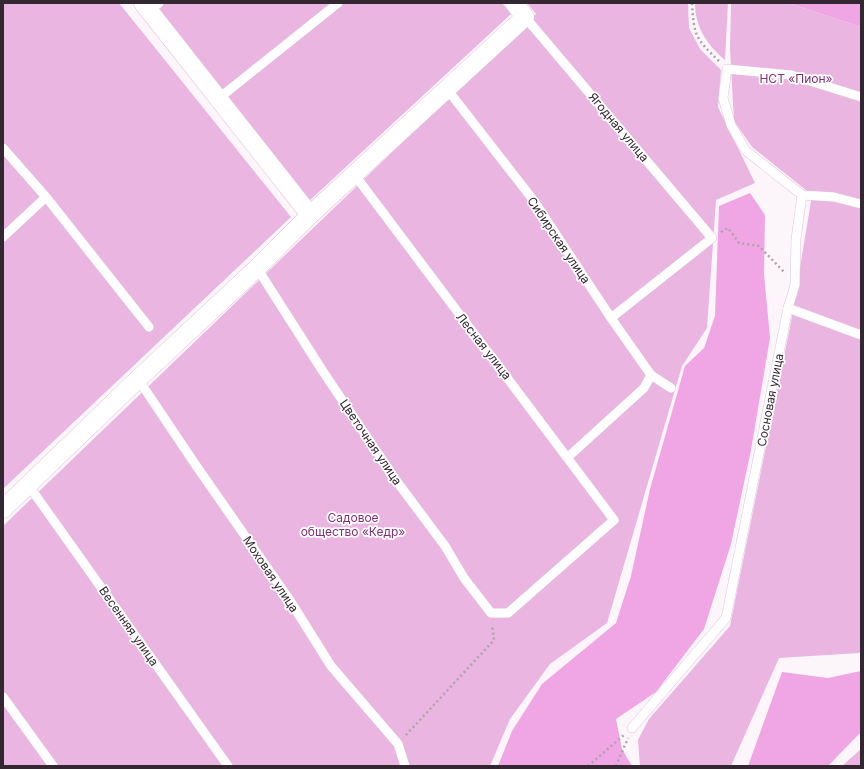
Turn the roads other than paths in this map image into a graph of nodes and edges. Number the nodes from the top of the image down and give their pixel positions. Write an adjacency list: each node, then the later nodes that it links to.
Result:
1 (338, 3): 7 (lane)
2 (514, 3): 4 (street)
3 (150, 6): 7 (street)
4 (525, 17): 5 (street); 17 (lane, Ягодная улица)
5 (447, 89): 9 (street); 17 (lane, Сибирская улица)
6 (861, 97): 10 (lane)
7 (218, 99): 13 (street)
8 (3, 148): 11 (lane)
9 (354, 174): 13 (street); 23 (lane, Лесная улица)
10 (802, 195): 12 (lane); 16 (lane, Сосновая улица)
11 (46, 197): 14 (lane); 18 (lane)
12 (861, 204)
13 (310, 215): 15 (street)
14 (3, 237)
15 (258, 268): 21 (street); 26 (lane, Цветочная улица)
16 (788, 308): 19 (lane); 28 (lane, Сосновая улица)
17 (611, 318): 20 (lane, Сибирская улица)
18 (149, 327)
19 (861, 335)
20 (651, 375): 22 (lane, Сибирская улица); 23 (lane)
21 (138, 379): 24 (street); 31 (lane, Моховая улица)
22 (671, 388)
23 (568, 457): 26 (lane, Лесная улица)
24 (29, 486): 25 (street); 30 (lane, Весенняя улица)
25 (3, 509)
26 (614, 520)
27 (3, 697): 29 (lane)
28 (632, 728)
29 (53, 766)
30 (228, 766)
31 (405, 766)

